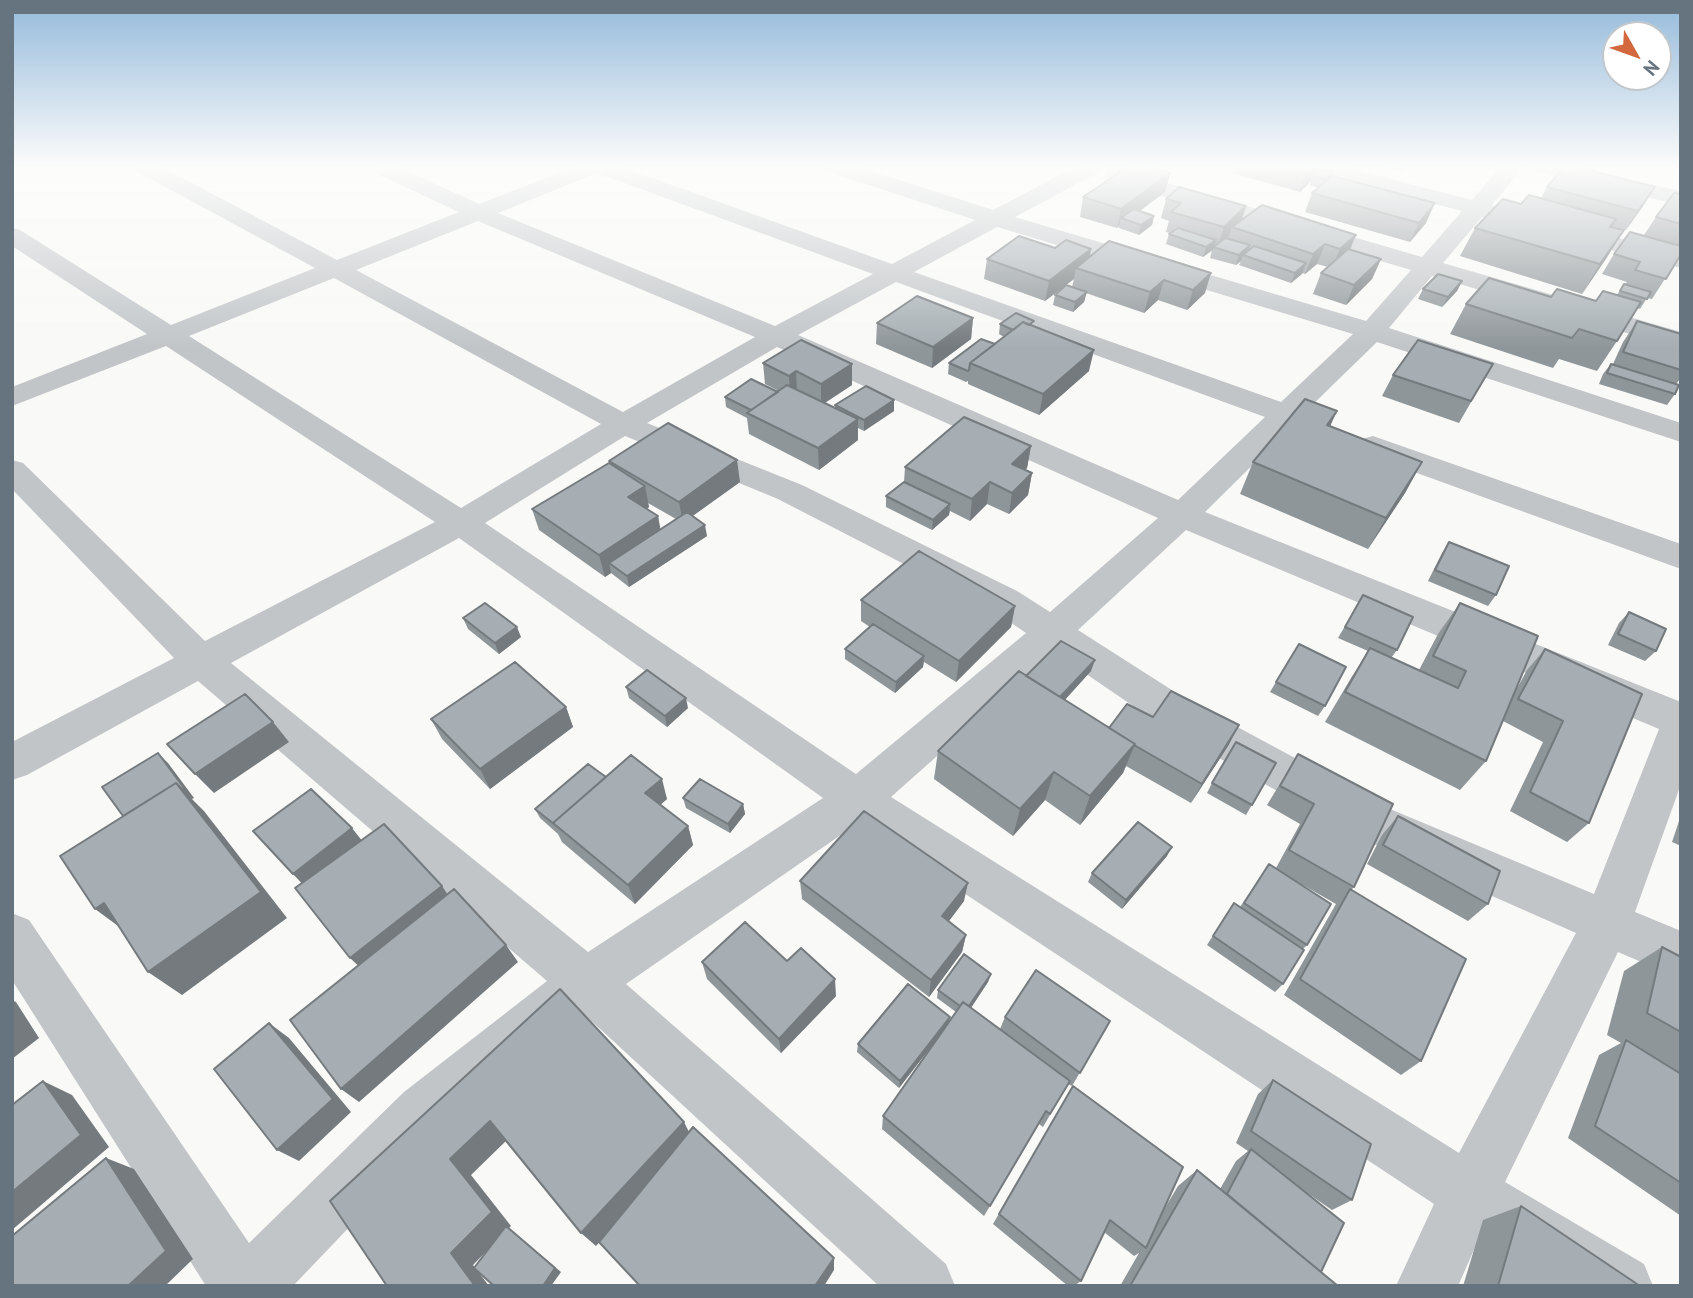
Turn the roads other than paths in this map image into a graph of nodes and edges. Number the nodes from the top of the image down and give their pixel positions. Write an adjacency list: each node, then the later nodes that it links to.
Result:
1 (264, 227): 13 (street)
2 (440, 227): 13 (street)
3 (512, 227): 17 (street)
4 (768, 227): 14 (street)
5 (982, 227): 14 (street)
6 (1021, 227): 15 (street)
7 (1292, 227): 12 (street)
8 (1479, 227): 12 (street)
9 (1547, 227): 11 (street)
10 (12, 235): 16 (street)
11 (1681, 261)
12 (1429, 267): 15 (street); 18 (street)
13 (336, 268): 16 (street); 21 (street)
14 (896, 272): 17 (street); 20 (street)
15 (1372, 331): 20 (street); 22 (street)
16 (169, 336): 19 (street); 25 (street)
17 (776, 336): 21 (street); 24 (street)
18 (1681, 341)
19 (12, 397)
20 (1287, 415): 24 (street); 26 (street)
21 (623, 424): 25 (street); 27 (street)
22 (1681, 433)
23 (12, 470): 28 (street)
24 (1182, 515): 27 (street); 29 (street)
25 (461, 523): 28 (street); 31 (street)
26 (1681, 556)
27 (1051, 633): 31 (street); 32 (street)
28 (201, 661): 30 (street); 35 (street)
29 (1681, 722): 32 (street)
30 (12, 762)
31 (858, 799): 35 (street); 36 (street)
32 (1607, 923): 34 (street); 36 (street)
33 (12, 936): 37 (street)
34 (1681, 955)
35 (586, 982): 38 (street); 39 (street)
36 (1469, 1193): 40 (street); 41 (street)
37 (242, 1286)
38 (250, 1286)
39 (925, 1286)
40 (1427, 1286)
41 (1622, 1286)

